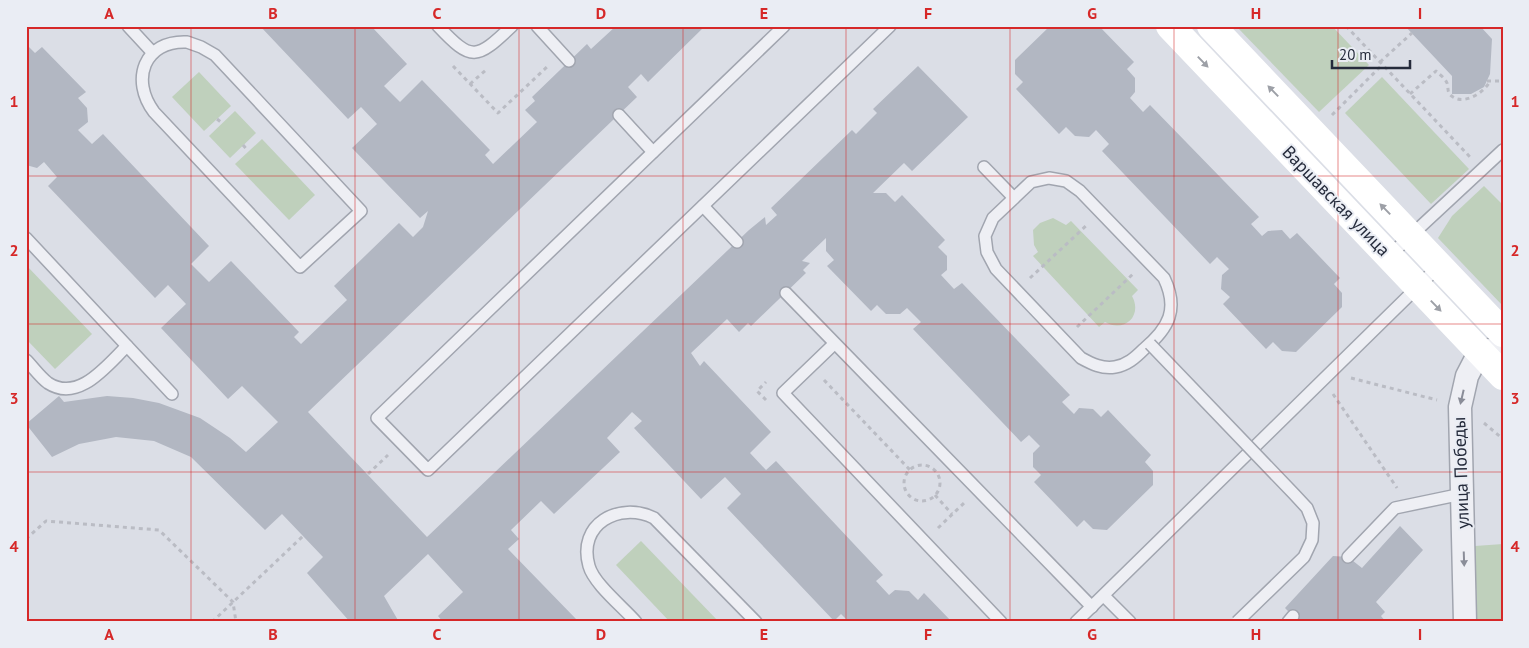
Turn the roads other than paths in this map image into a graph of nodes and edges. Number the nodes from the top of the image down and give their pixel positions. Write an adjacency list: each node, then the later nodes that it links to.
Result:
1 (128, 26): 9 (lane)
2 (438, 26): 3 (lane)
3 (512, 26)
4 (537, 26): 10 (lane)
5 (784, 26): 13 (lane)
6 (890, 26): 16 (lane)
7 (1170, 26): 20 (street, Варшавская улица, one-way to 20)
8 (1211, 26): 17 (street, Варшавская улица, one-way to 8)
9 (153, 53): 9 (lane)
10 (569, 61)
11 (619, 115): 13 (lane)
12 (1503, 150): 17 (lane)
13 (653, 152): 16 (lane)
14 (984, 168): 15 (lane)
15 (1014, 198): 26 (lane); 26 (lane)
16 (703, 206): 19 (lane)
17 (1411, 236): 20 (lane); 21 (street, Варшавская улица)
18 (26, 238): 27 (lane)
19 (737, 242)
20 (1389, 256): 22 (street, Варшавская улица)
21 (1439, 266): 22 (lane); 24 (street, Варшавская улица)
22 (1418, 286): 28 (street, Варшавская улица, one-way to 28); 34 (lane)
23 (786, 293): 25 (lane)
24 (1503, 333)
25 (834, 344): 35 (lane); 38 (lane)
26 (1150, 344): 41 (lane, bridge)
27 (127, 346): 29 (lane); 31 (lane)
28 (1491, 350): 30 (street, Варшавская улица); 32 (street, улица Победы, one-way to 32)
29 (26, 360)
30 (1503, 376)
31 (172, 394)
32 (1462, 494): 33 (lane); 42 (street, улица Победы, one-way to 42)
33 (1348, 557)
34 (1104, 596): 35 (lane); 40 (lane)
35 (1092, 608): 39 (lane)
36 (636, 622): 37 (lane)
37 (756, 622)
38 (1001, 622)
39 (1076, 622)
40 (1130, 622)
41 (1237, 622)
42 (1465, 622)

